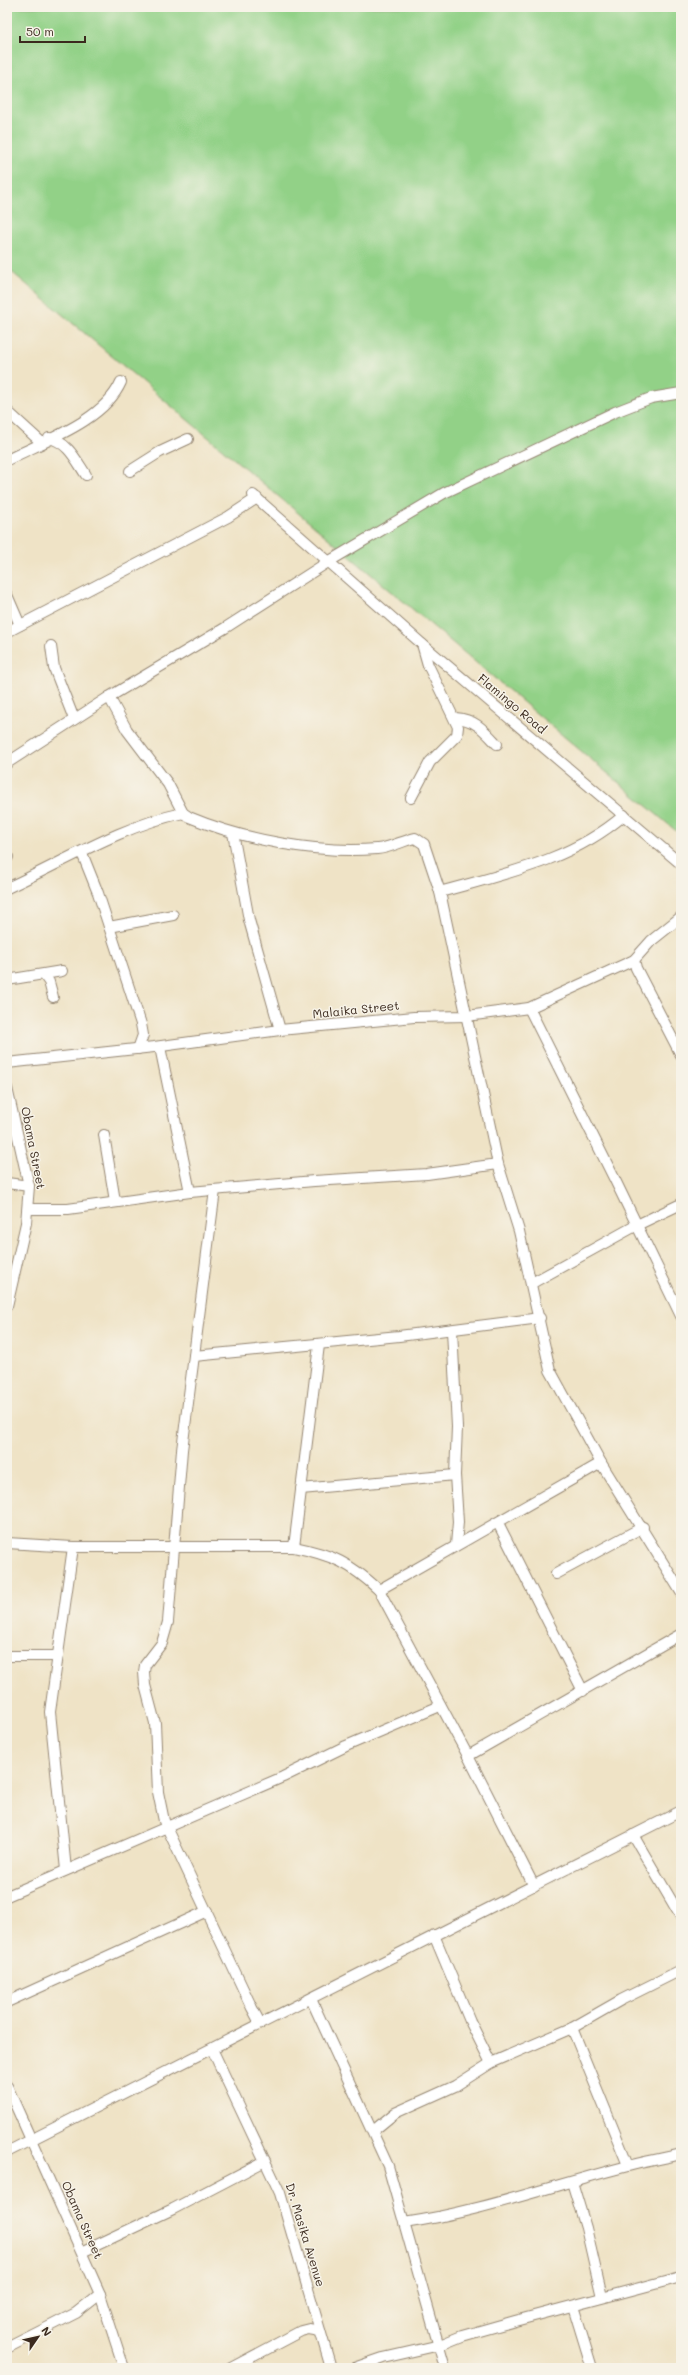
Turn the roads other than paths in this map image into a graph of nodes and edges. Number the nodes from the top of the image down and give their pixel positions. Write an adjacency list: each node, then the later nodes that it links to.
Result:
1 (121, 382): 5 (street)
2 (681, 393): 9 (street)
3 (7, 411): 5 (street)
4 (188, 439): 7 (street)
5 (45, 440): 6 (street); 8 (street)
6 (7, 460)
7 (130, 471)
8 (86, 475)
9 (328, 562): 11 (street, Flamingo Road); 13 (street, Flamingo Road); 15 (street)
10 (7, 595): 11 (street)
11 (20, 625): 12 (street)
12 (7, 632)
13 (422, 644): 16 (street); 22 (street, Flamingo Road)
14 (51, 646): 17 (street)
15 (109, 697): 17 (street); 21 (street)
16 (455, 718): 18 (street); 20 (street)
17 (74, 719): 19 (street)
18 (497, 744)
19 (7, 763)
20 (411, 798)
21 (183, 813): 23 (street); 24 (street)
22 (624, 815): 25 (street, Flamingo Road); 27 (street)
23 (233, 833): 27 (street); 38 (street)
24 (82, 853): 26 (street); 30 (street)
25 (681, 864)
26 (7, 888)
27 (440, 892): 37 (street)
28 (173, 915): 30 (street)
29 (681, 917): 31 (street, Malaika Street)
30 (109, 927): 39 (street)
31 (634, 960): 36 (street, Malaika Street); 42 (street)
32 (62, 971): 33 (street)
33 (44, 974): 34 (street); 35 (street)
34 (7, 980)
35 (53, 997)
36 (529, 1008): 37 (street, Malaika Street); 55 (street)
37 (467, 1016): 38 (street, Malaika Street); 47 (street)
38 (280, 1030): 40 (street, Malaika Street)
39 (143, 1035): 40 (street); 41 (street)
40 (157, 1047): 41 (street, Malaika Street); 51 (street)
41 (138, 1049): 43 (street, Malaika Street)
42 (681, 1055)
43 (7, 1063)
44 (7, 1088): 45 (street, Obama Street)
45 (9, 1103): 49 (street, Obama Street)
46 (104, 1135): 52 (street)
47 (498, 1164): 50 (street); 56 (street)
48 (7, 1183): 49 (street)
49 (29, 1186): 54 (street, Obama Street)
50 (215, 1190): 51 (street); 62 (street)
51 (190, 1192): 52 (street)
52 (116, 1201): 54 (street)
53 (681, 1204): 55 (street)
54 (28, 1209): 57 (street, Obama Street)
55 (637, 1225): 56 (street); 58 (street)
56 (532, 1283): 59 (street)
57 (7, 1306)
58 (681, 1316)
59 (540, 1318): 60 (street); 63 (street)
60 (452, 1330): 61 (street); 64 (street)
61 (319, 1345): 62 (street); 65 (street)
62 (194, 1356): 72 (street)
63 (601, 1463): 66 (street); 67 (street)
64 (455, 1475): 65 (street); 69 (street)
65 (301, 1489): 70 (street)
66 (498, 1523): 69 (street); 79 (street)
67 (642, 1528): 73 (street); 75 (street)
68 (7, 1543): 71 (street)
69 (456, 1545): 74 (street)
70 (294, 1546): 72 (street); 74 (street)
71 (73, 1547): 72 (street); 78 (street)
72 (173, 1548): 83 (street)
73 (556, 1574)
74 (379, 1590): 80 (street)
75 (681, 1592)
76 (681, 1634): 79 (street)
77 (7, 1656): 78 (street)
78 (58, 1656): 85 (street)
79 (583, 1691): 81 (street)
80 (440, 1706): 81 (street); 83 (street)
81 (468, 1756): 86 (street)
82 (681, 1811): 84 (street)
83 (167, 1827): 85 (street); 88 (street)
84 (633, 1835): 86 (street); 89 (street)
85 (66, 1870): 87 (street)
86 (534, 1886): 90 (street)
87 (7, 1896)
88 (207, 1911): 93 (street); 94 (street)
89 (681, 1917)
90 (434, 1935): 92 (street); 97 (street)
91 (681, 1970): 95 (street)
92 (311, 1999): 94 (street); 99 (street)
93 (7, 2002)
94 (260, 2023): 96 (street)
95 (572, 2028): 97 (street); 104 (street)
96 (212, 2049): 100 (street); 103 (street, Dr. Masika Avenue)
97 (491, 2064): 99 (street)
98 (7, 2086): 100 (street, Obama Street)
99 (373, 2131): 106 (street)
100 (31, 2140): 101 (street); 107 (street, Obama Street)
101 (7, 2152)
102 (681, 2154): 104 (street)
103 (265, 2161): 107 (street); 112 (street, Dr. Masika Avenue)
104 (628, 2166): 105 (street)
105 (572, 2182): 106 (street); 110 (street)
106 (404, 2223): 113 (street)
107 (82, 2252): 109 (street, Obama Street)
108 (681, 2277): 110 (street)
109 (100, 2294): 114 (street); 116 (street, Obama Street)
110 (602, 2296): 111 (street)
111 (573, 2306): 113 (street); 120 (street)
112 (320, 2331): 115 (street); 117 (street, Dr. Masika Avenue)
113 (440, 2345): 118 (street); 119 (street)
114 (7, 2348)
115 (234, 2367)
116 (124, 2368)
117 (331, 2368)
118 (354, 2368)
119 (445, 2368)
120 (592, 2368)

